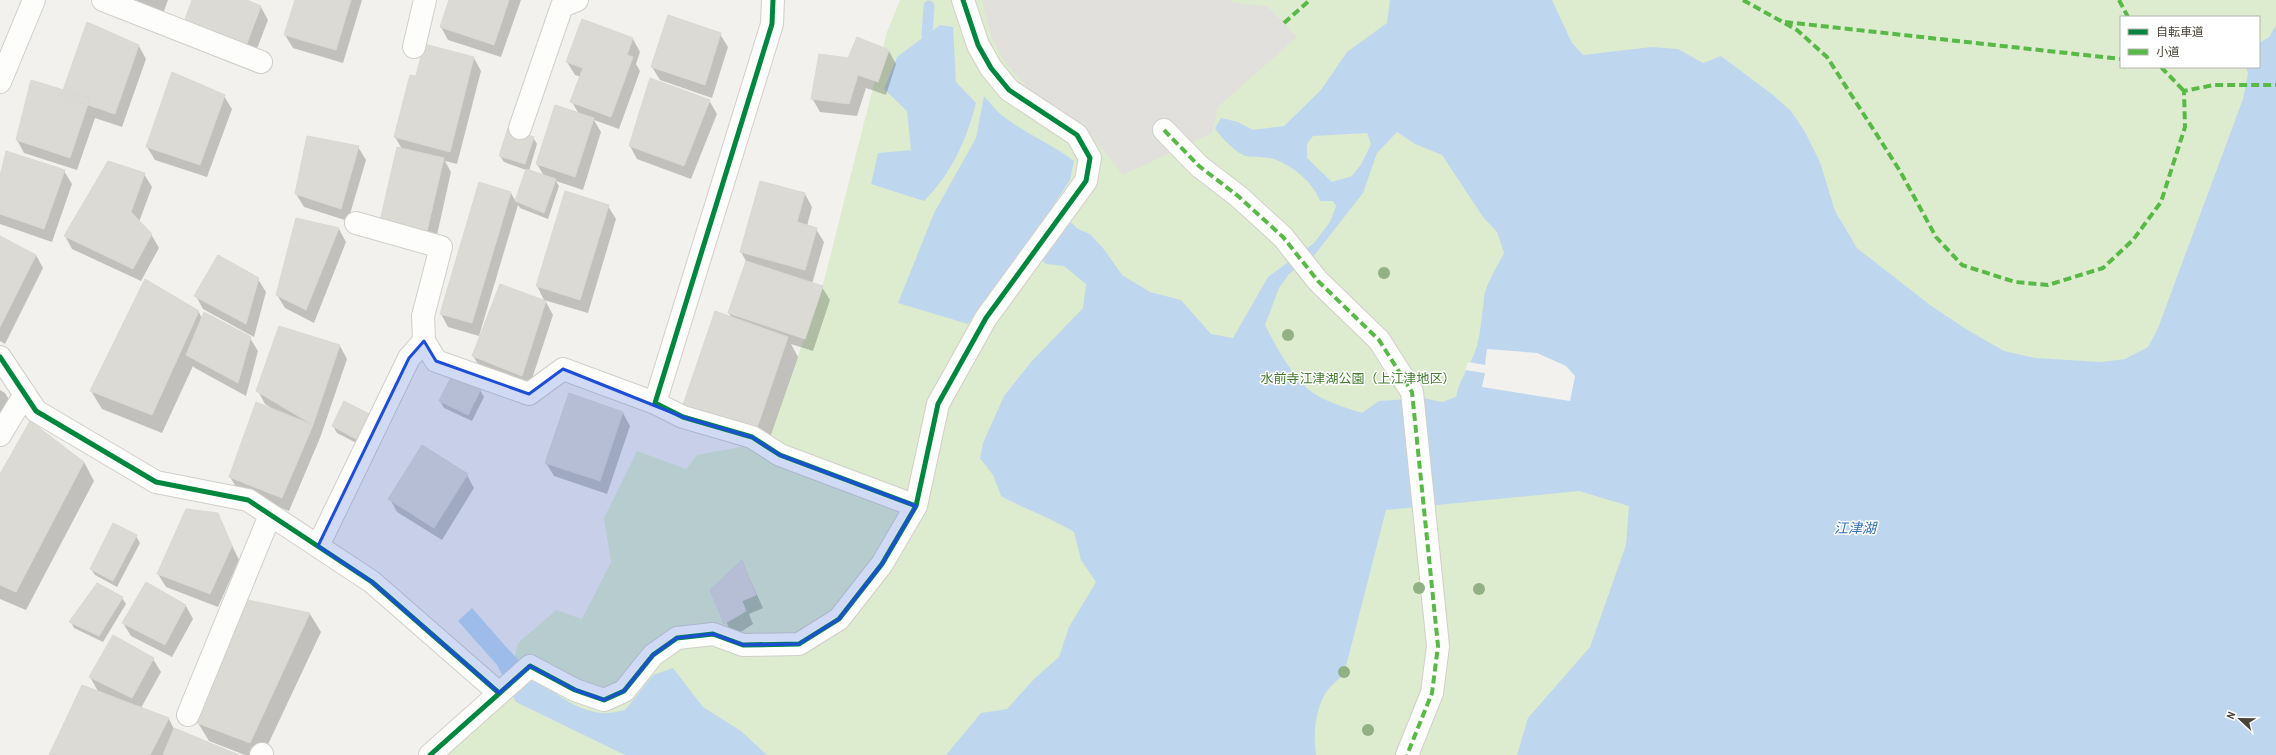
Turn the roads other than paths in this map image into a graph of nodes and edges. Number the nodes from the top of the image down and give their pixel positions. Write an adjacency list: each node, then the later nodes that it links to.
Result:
1 (34, 0): 9 (street)
2 (103, 0): 8 (street)
3 (425, 0): 7 (street)
4 (577, 0): 10 (street)
5 (773, 0): 16 (street)
6 (963, 0): 18 (street)
7 (414, 47)
8 (261, 62)
9 (0, 82)
10 (520, 128)
11 (1164, 130): 24 (street)
12 (356, 223): 13 (street)
13 (424, 341): 16 (street); 20 (street)
14 (0, 357): 15 (street)
15 (25, 394): 17 (street); 19 (street)
16 (655, 403): 18 (street)
17 (0, 435)
18 (916, 506): 21 (street)
19 (270, 515): 20 (street); 22 (street)
20 (318, 546): 21 (street)
21 (503, 689): 23 (street)
22 (188, 715)
23 (430, 755)
24 (1407, 755)

